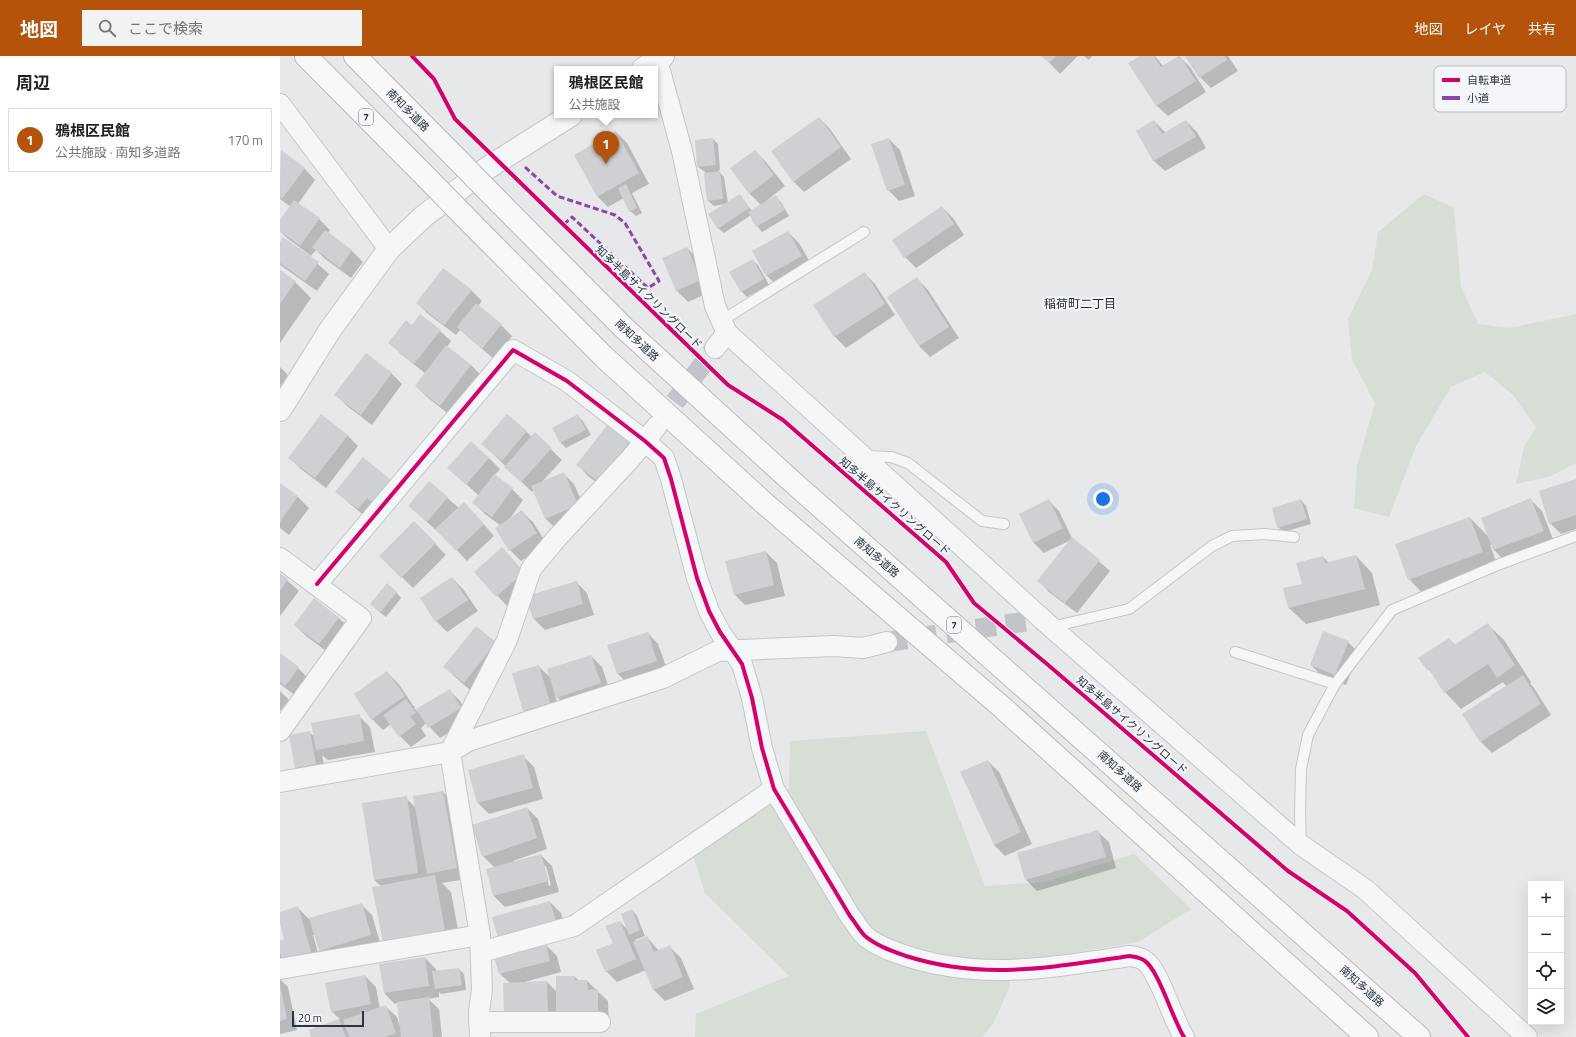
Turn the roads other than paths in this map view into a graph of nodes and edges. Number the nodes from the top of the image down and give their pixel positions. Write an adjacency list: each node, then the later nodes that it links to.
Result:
1 (306, 56): 32 (highway, 7, bridge)
2 (355, 56): 33 (highway, 南知多道路 / 7, bridge)
3 (658, 70): 8 (street)
4 (280, 104): 7 (street)
5 (566, 118): 7 (street)
6 (864, 232): 8 (lane)
7 (390, 249): 9 (street)
8 (721, 334): 11 (street)
9 (280, 410)
10 (651, 434): 16 (street); 19 (street); 23 (street)
11 (861, 456): 12 (lane); 17 (street)
12 (1004, 524)
13 (1576, 536): 21 (lane)
14 (1294, 537): 17 (lane)
15 (280, 558): 16 (street)
16 (317, 584): 22 (street)
17 (1051, 627): 26 (street)
18 (887, 642): 19 (street)
19 (731, 650): 23 (street); 25 (street)
20 (1235, 652): 21 (lane)
21 (1335, 684): 26 (lane)
22 (280, 731)
23 (450, 752): 24 (street); 27 (street)
24 (280, 782)
25 (774, 789): 27 (street); 31 (street)
26 (1301, 845): 34 (street)
27 (481, 943): 28 (street); 30 (street)
28 (280, 969)
29 (600, 1022): 30 (street)
30 (479, 1030)
31 (1184, 1037)
32 (1366, 1037)
33 (1419, 1037)
34 (1527, 1037)

